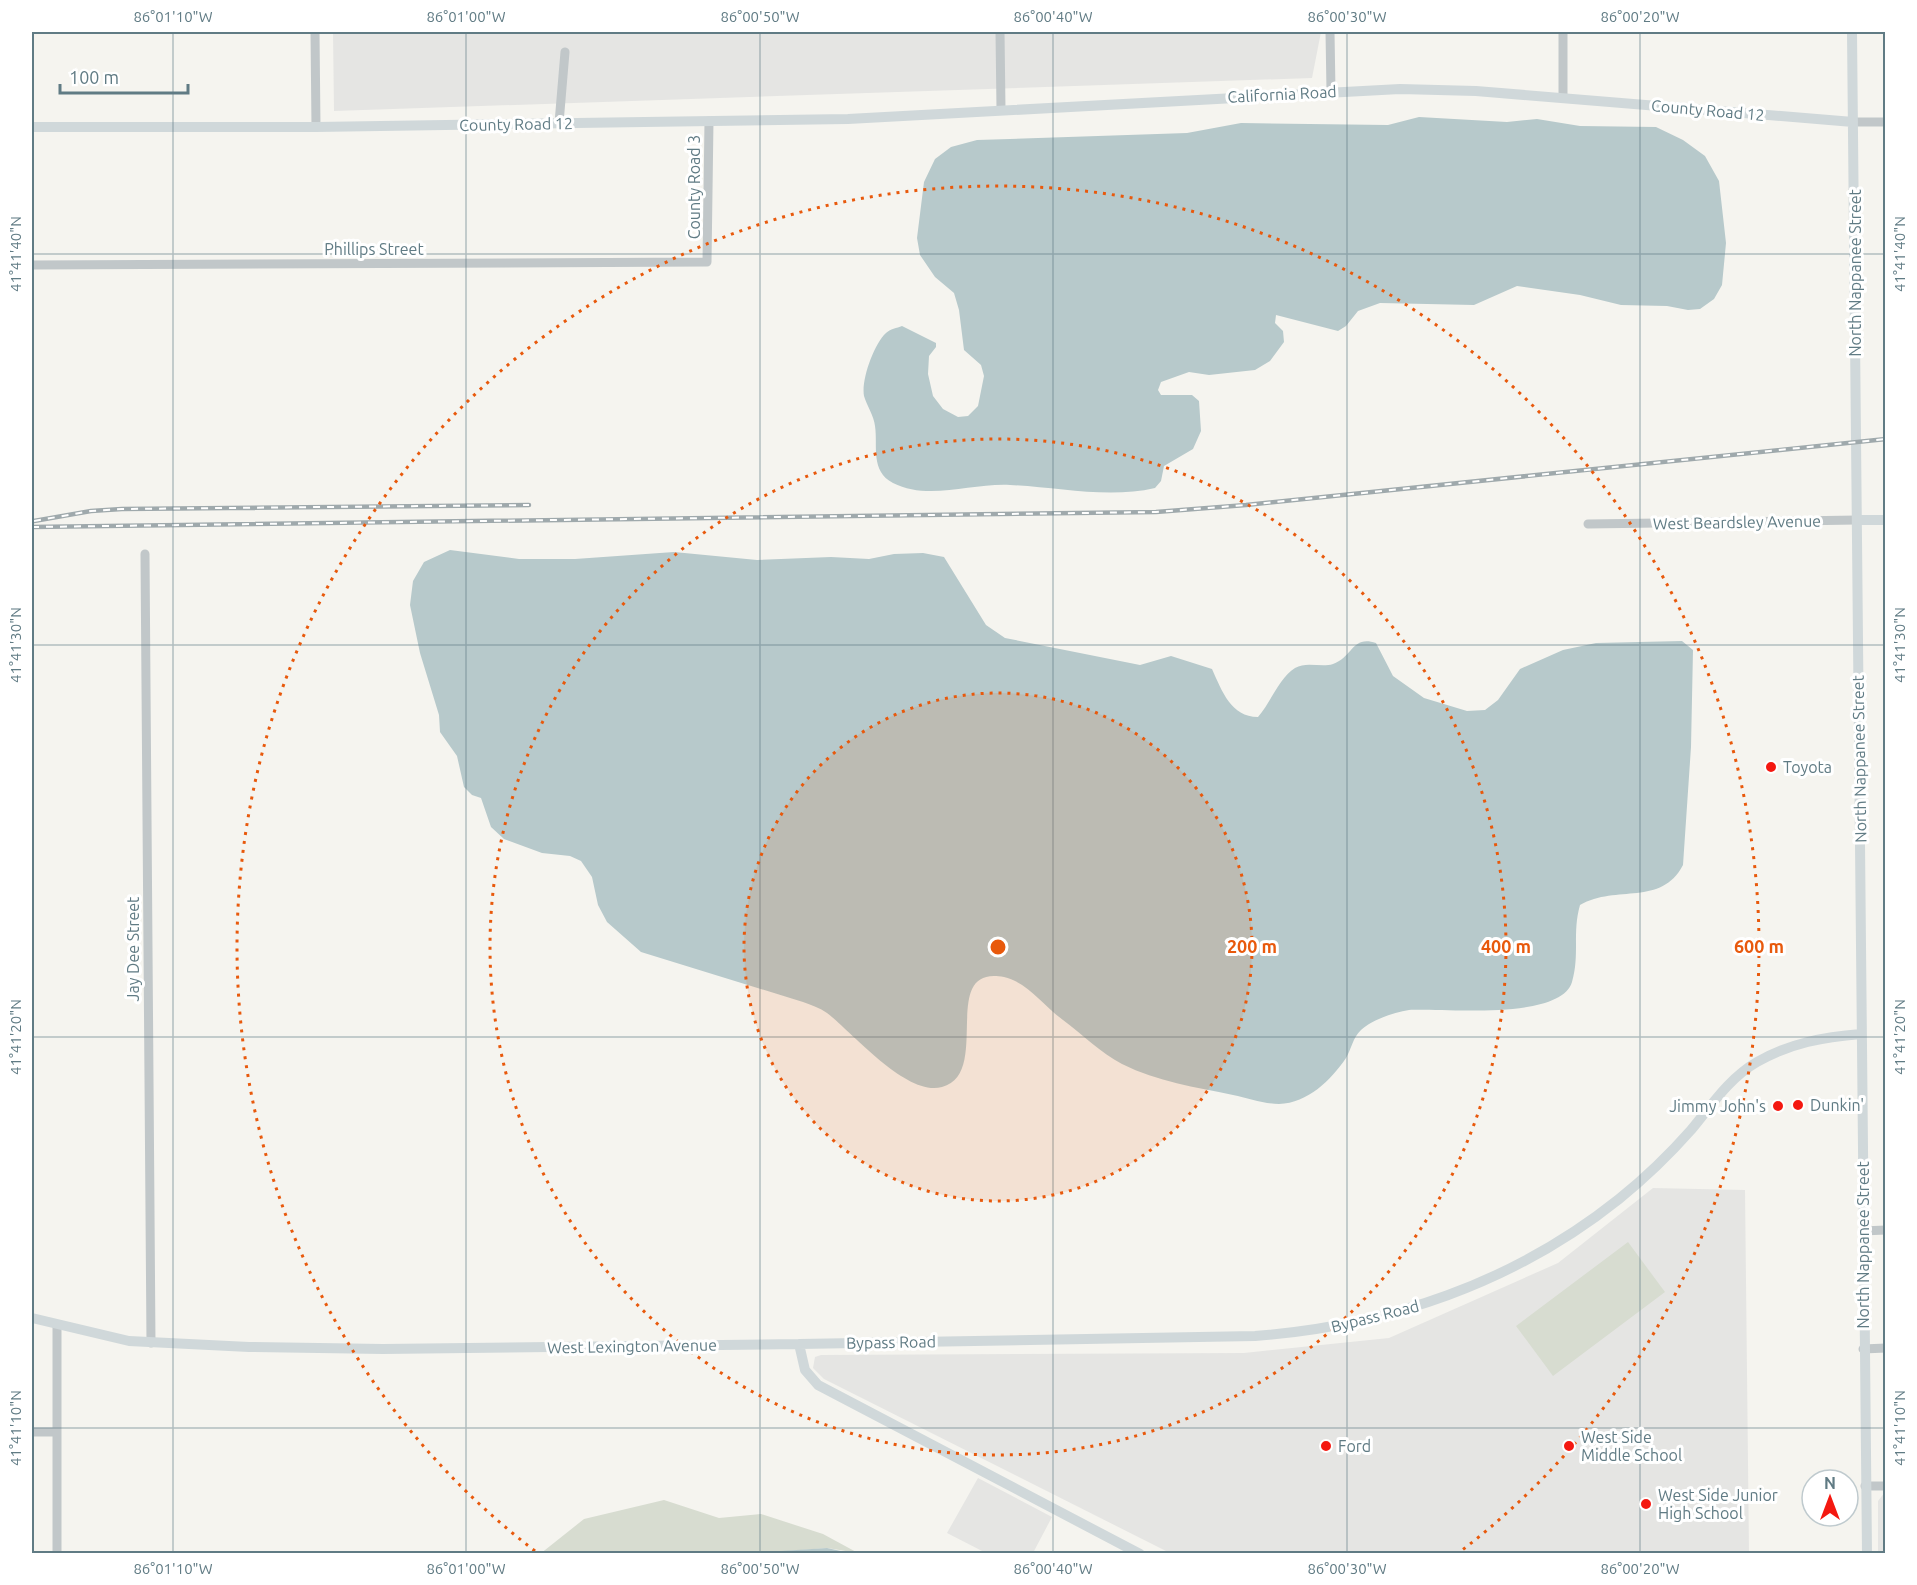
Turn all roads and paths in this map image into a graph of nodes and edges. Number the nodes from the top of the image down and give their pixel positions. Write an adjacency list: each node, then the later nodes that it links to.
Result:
1 (315, 32): 15 (street)
2 (1000, 32): 9 (street)
3 (1330, 32): 7 (street)
4 (1563, 32): 8 (street)
5 (1852, 32): 11 (main road, North Nappanee Street)
6 (565, 52): 13 (street)
7 (1331, 91): 8 (main road, California Road); 9 (main road, California Road)
8 (1563, 98): 11 (main road, County Road 12)
9 (1001, 109): 10 (main road, County Road 12)
10 (709, 121): 13 (main road, County Road 12); 16 (street, County Road 3)
11 (1853, 122): 12 (street); 18 (main road, North Nappanee Street)
12 (1886, 122)
13 (559, 123): 15 (main road, County Road 12)
14 (32, 127): 15 (main road, County Road 12)
15 (316, 127)
16 (709, 253): 17 (street, Phillips Street)
17 (32, 265)
18 (1857, 520): 19 (main road, West Beardsley Avenue); 20 (street, West Beardsley Avenue); 22 (main road, North Nappanee Street)
19 (1886, 520)
20 (1588, 524)
21 (145, 554): 27 (street, Jay Dee Street)
22 (1861, 1034): 24 (main road, North Nappanee Street); 28 (main road, Bypass Road)
23 (1886, 1230): 24 (street)
24 (1862, 1231): 29 (main road, North Nappanee Street)
25 (32, 1318): 26 (main road, West Lexington Avenue)
26 (57, 1325): 27 (main road, West Lexington Avenue); 32 (street)
27 (152, 1343): 28 (main road, West Lexington Avenue)
28 (800, 1344): 36 (main road)
29 (1863, 1348): 30 (street); 33 (main road, North Nappanee Street)
30 (1886, 1348)
31 (32, 1432): 32 (street)
32 (55, 1432): 35 (street)
33 (1865, 1486): 34 (street); 37 (main road, North Nappanee Street)
34 (1886, 1486)
35 (57, 1554)
36 (1140, 1554)
37 (1867, 1554)

